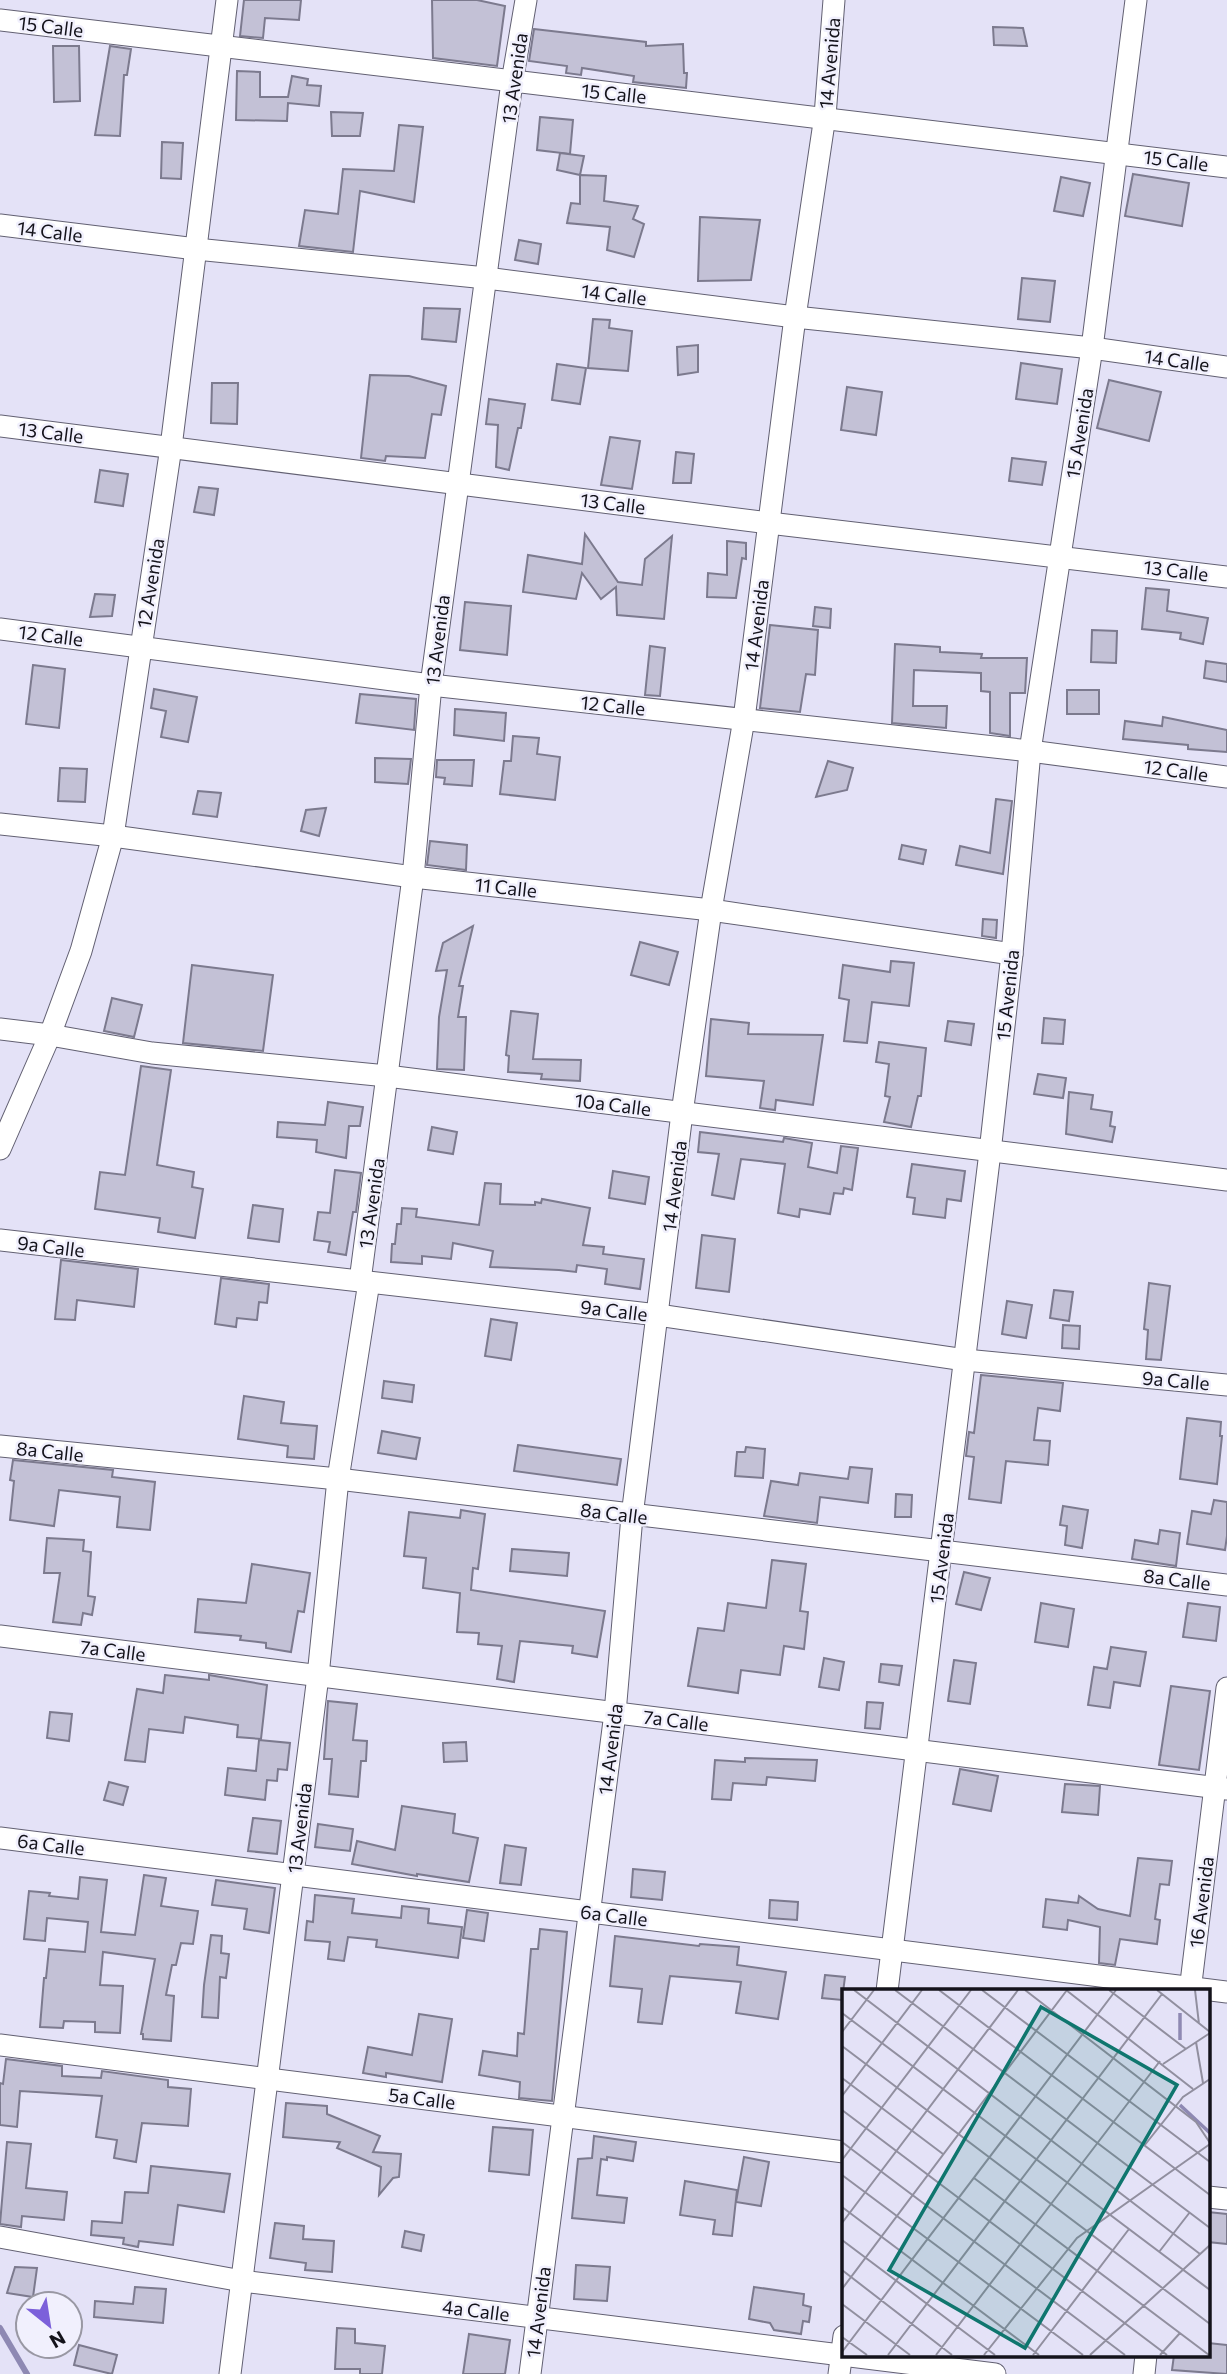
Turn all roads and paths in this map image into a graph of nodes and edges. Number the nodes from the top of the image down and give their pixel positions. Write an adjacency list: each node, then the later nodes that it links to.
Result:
1 (227, 0): 6 (street, 12 Avenida)
2 (526, 0): 7 (street, 13 Avenida)
3 (834, 0): 8 (street, 14 Avenida)
4 (1136, 0): 9 (street, 15 Avenida)
5 (0, 20): 6 (street, 15 Calle)
6 (221, 47): 7 (street, 15 Calle); 12 (street, 12 Avenida)
7 (512, 82): 8 (street, 15 Calle); 13 (street, 13 Avenida)
8 (825, 116): 9 (street, 15 Calle); 14 (street, 14 Avenida)
9 (1115, 153): 10 (street, 15 Calle); 15 (street, 15 Avenida)
10 (1227, 167)
11 (0, 225): 12 (street, 14 Calle)
12 (196, 249): 13 (street, 14 Calle); 18 (street, 12 Avenida)
13 (486, 278): 14 (street, 14 Calle); 19 (street, 13 Avenida)
14 (795, 317): 15 (street, 14 Calle); 20 (street, 14 Avenida)
15 (1092, 348): 16 (street, 14 Calle); 21 (street, 15 Avenida)
16 (1227, 367)
17 (0, 426): 18 (street, 13 Calle)
18 (171, 447): 19 (street, 13 Calle); 24 (street, 12 Avenida)
19 (458, 483): 20 (street, 13 Calle); 25 (street, 13 Avenida)
20 (769, 523): 21 (street, 13 Calle); 26 (street, 14 Avenida)
21 (1061, 556): 22 (street, 13 Calle); 27 (street, 15 Avenida)
22 (1227, 576)
23 (0, 629): 24 (street, 12 Calle)
24 (140, 646): 25 (street, 12 Calle); 30 (street, 12 Avenida)
25 (431, 685): 26 (street, 12 Calle); 31 (street, 13 Avenida)
26 (744, 719): 27 (street, 12 Calle); 32 (street, 14 Avenida)
27 (1030, 751): 28 (street, 12 Calle); 33 (street, 15 Avenida)
28 (1227, 777)
29 (0, 824): 30 (street, 11 Calle)
30 (113, 835): 31 (street, 11 Calle); 35 (street, 12 Avenida)
31 (413, 877): 32 (street, 11 Calle); 36 (street, 13 Avenida)
32 (712, 910): 33 (street, 11 Calle); 37 (street, 14 Avenida)
33 (1012, 954): 39 (street, 15 Avenida)
34 (0, 1029): 35 (street, 10a Calle)
35 (50, 1035): 36 (street, 10a Calle); 38 (street, 12 Avenida)
36 (387, 1076): 37 (street, 10a Calle); 42 (street, 13 Avenida)
37 (682, 1113): 39 (street, 10a Calle); 43 (street, 14 Avenida)
38 (0, 1149)
39 (990, 1152): 40 (street, 10a Calle); 44 (street, 15 Avenida)
40 (1227, 1180)
41 (0, 1240): 42 (street, 9a Calle)
42 (364, 1281): 43 (street, 9a Calle); 47 (street, 13 Avenida)
43 (658, 1315): 44 (street, 9a Calle); 48 (street, 14 Avenida)
44 (965, 1360): 45 (street, 9a Calle); 49 (street, 15 Avenida)
45 (1227, 1385)
46 (0, 1446): 47 (street, 8a Calle)
47 (338, 1479): 48 (street, 8a Calle); 52 (street, 13 Avenida)
48 (632, 1516): 49 (street, 8a Calle); 54 (street, 14 Avenida)
49 (942, 1551): 50 (street, 8a Calle); 55 (street, 15 Avenida)
50 (1227, 1585)
51 (0, 1636): 52 (street, 7a Calle)
52 (318, 1676): 54 (street, 7a Calle); 58 (street, 13 Avenida)
53 (1227, 1688): 56 (street, 16 Avenida)
54 (615, 1713): 55 (street, 7a Calle); 59 (street, 14 Avenida)
55 (917, 1750): 56 (street, 7a Calle); 60 (street, 15 Avenida)
56 (1221, 1788): 62 (street, 16 Avenida)
57 (0, 1838): 58 (street, 6a Calle)
58 (293, 1875): 59 (street, 6a Calle); 64 (street, 13 Avenida)
59 (589, 1912): 60 (street, 6a Calle); 65 (street, 14 Avenida)
60 (892, 1950): 61 (street, 15 Avenida); 62 (street, 6a Calle)
61 (887, 1989)
62 (1191, 1989)
63 (0, 2045): 64 (street, 5a Calle)
64 (267, 2078): 65 (street, 5a Calle); 68 (street, 13 Avenida)
65 (563, 2116): 66 (street, 5a Calle); 69 (street, 14 Avenida)
66 (842, 2152)
67 (0, 2237): 68 (street, 4a Calle)
68 (242, 2281): 69 (street, 4a Calle); 73 (street, 13 Avenida)
69 (537, 2318): 70 (street, 4a Calle); 74 (street, 14 Avenida)
70 (841, 2355)
71 (849, 2356): 75 (street, 4a Calle)
72 (1146, 2356): 76 (street)
73 (230, 2374)
74 (530, 2374)
75 (995, 2374)
76 (1144, 2374)

